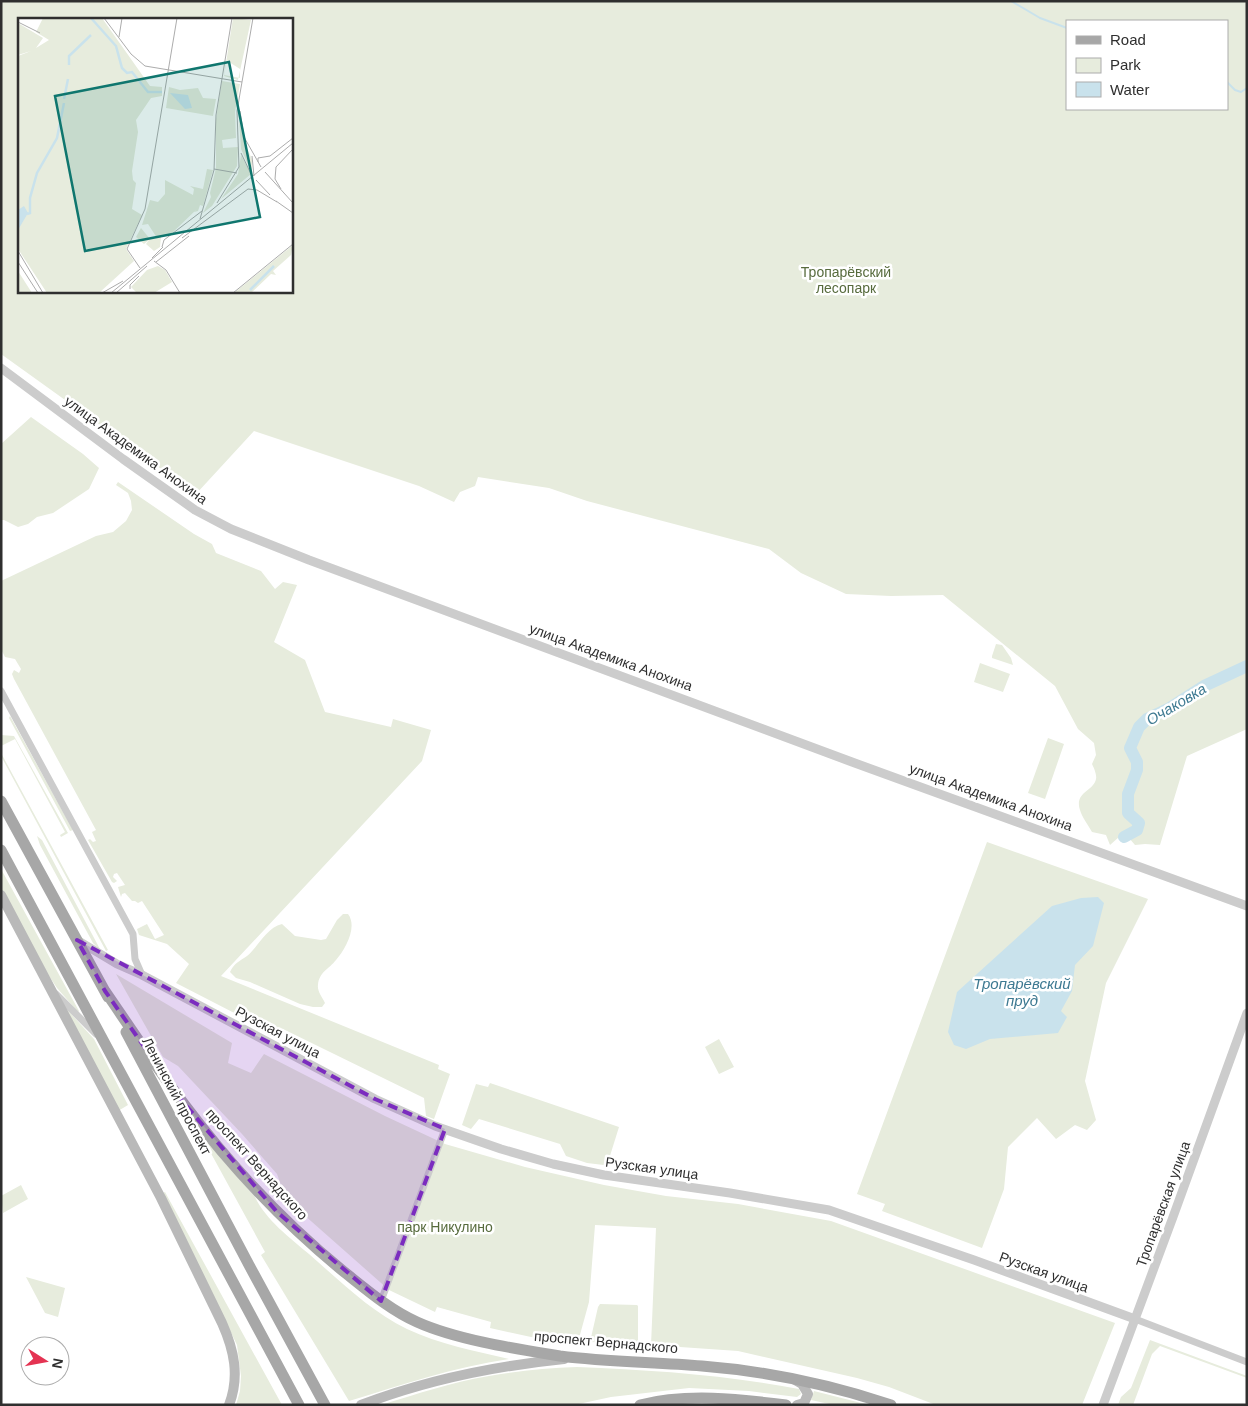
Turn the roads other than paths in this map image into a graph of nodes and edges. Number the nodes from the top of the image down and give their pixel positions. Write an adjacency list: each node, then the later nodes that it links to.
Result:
1 (1, 368): 6 (street, улица Академика Анохина)
2 (1, 691): 8 (street)
3 (1, 801): 7 (main road, Ленинский проспект)
4 (1, 850): 12 (main road)
5 (1, 894): 9 (main road)
6 (1247, 906)
7 (77, 940): 8 (street, Рузская улица); 10 (main road, Ленинский проспект)
8 (142, 975): 13 (street, Рузская улица)
9 (50, 988): 12 (street); 21 (main road)
10 (105, 992): 14 (main road, проспект Вернадского); 24 (main road, Ленинский проспект)
11 (1247, 1013): 15 (street, Тропарёвская улица)
12 (104, 1041): 18 (main road)
13 (445, 1129): 14 (street); 15 (street, Рузская улица)
14 (381, 1301): 16 (main road, проспект Вернадского)
15 (1135, 1320): 17 (street, Рузская улица); 30 (street, Тропарёвская улица)
16 (580, 1358): 19 (main road, проспект Вернадского); 25 (main road)
17 (1247, 1362)
18 (285, 1378): 22 (main road); 23 (main road)
19 (795, 1380): 28 (main road); 29 (main road, проспект Вернадского)
20 (644, 1404): 26 (main road); 27 (main road)
21 (229, 1405)
22 (299, 1405)
23 (308, 1405)
24 (325, 1405)
25 (361, 1405)
26 (635, 1405)
27 (786, 1405)
28 (797, 1405)
29 (891, 1405)
30 (1103, 1405)

